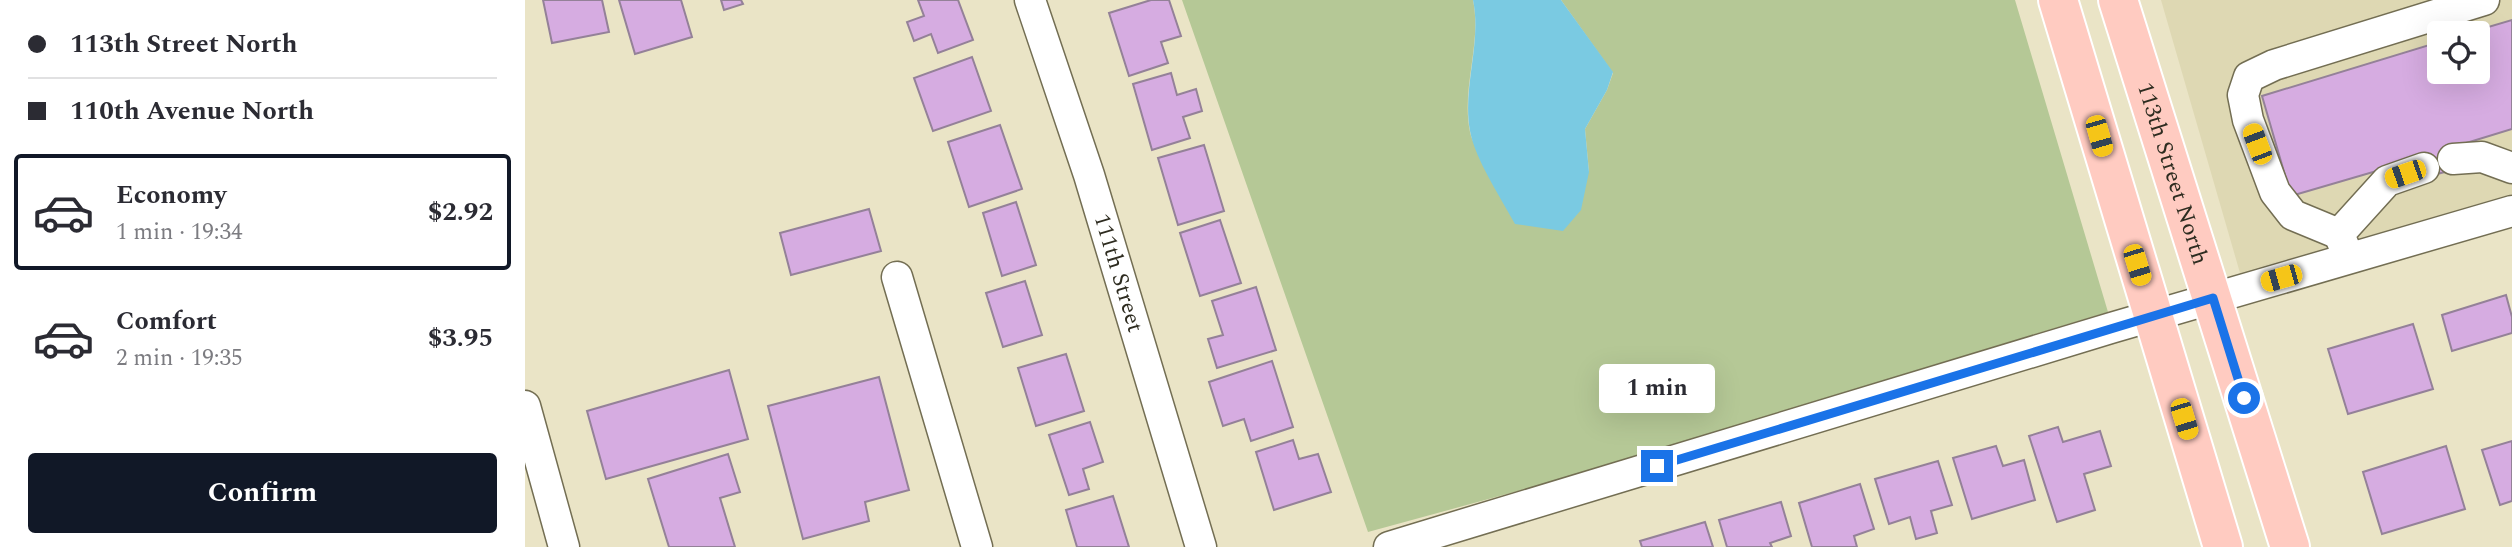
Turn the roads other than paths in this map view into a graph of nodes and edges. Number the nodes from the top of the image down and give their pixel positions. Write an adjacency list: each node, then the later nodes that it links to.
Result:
1 (1030, 0): 16 (street, 111th Street)
2 (2058, 0): 12 (main road)
3 (2118, 0): 11 (main road, 113th Street North)
4 (2484, 0): 9 (street)
5 (2453, 159): 6 (street)
6 (2512, 167)
7 (2424, 168): 9 (street)
8 (2512, 211): 9 (street)
9 (2344, 246): 11 (street)
10 (897, 277): 15 (street)
11 (2213, 298): 12 (street); 19 (main road, 113th Street North)
12 (2152, 316): 17 (street); 18 (main road)
13 (525, 406): 14 (street)
14 (564, 547)
15 (977, 547)
16 (1201, 547)
17 (1389, 547)
18 (2223, 547)
19 (2290, 547)

